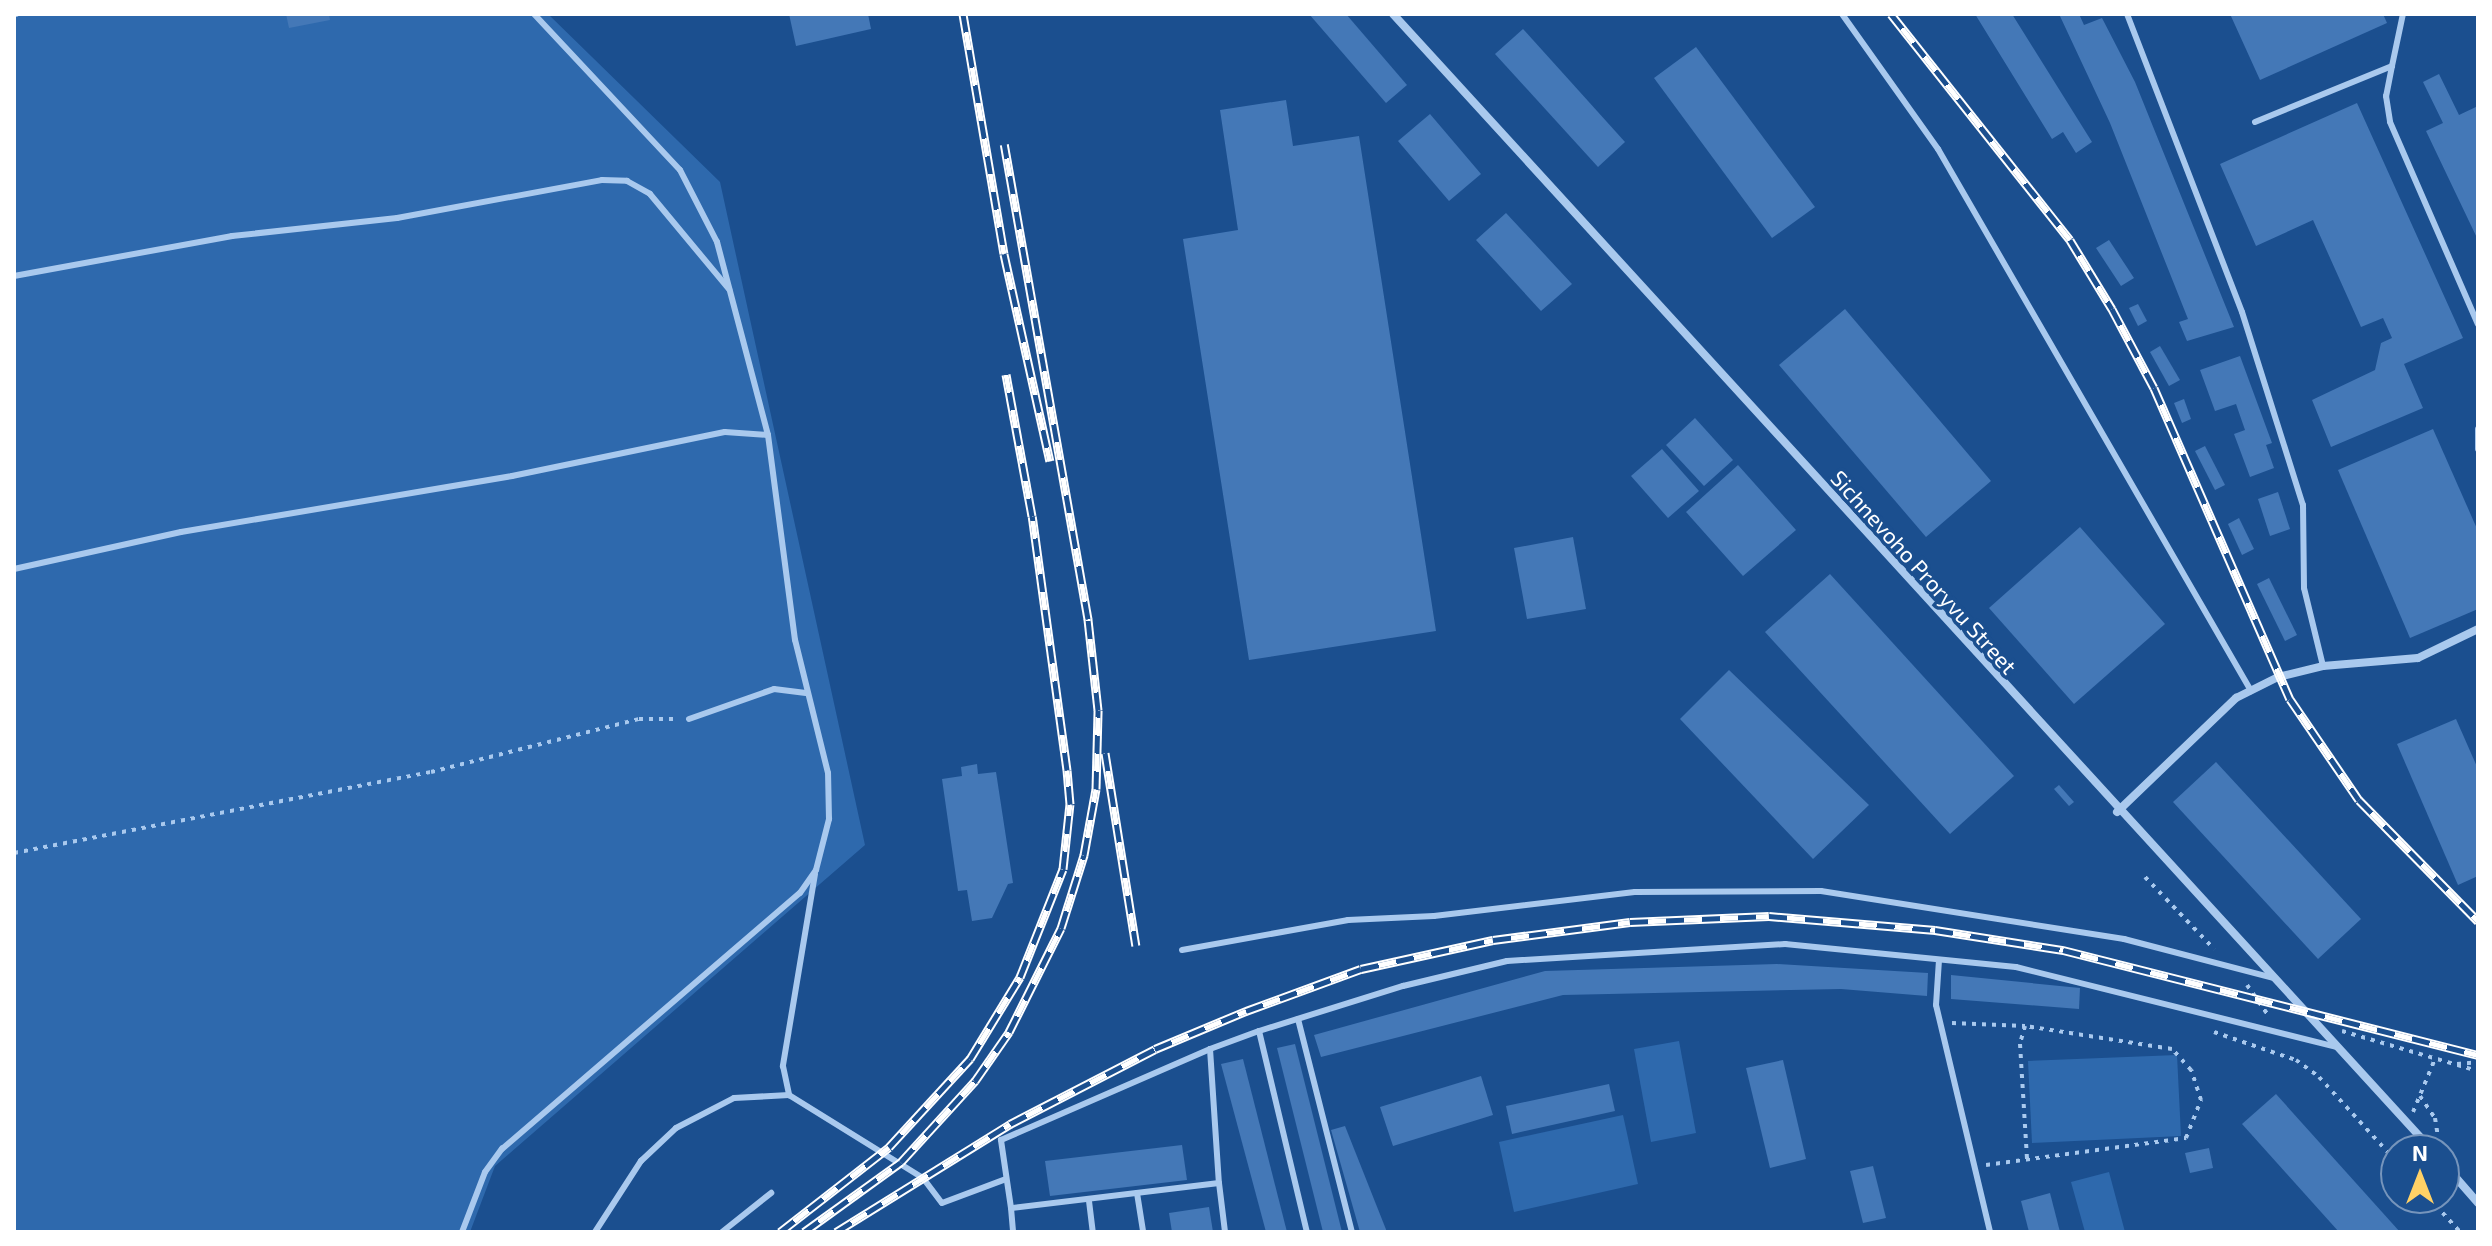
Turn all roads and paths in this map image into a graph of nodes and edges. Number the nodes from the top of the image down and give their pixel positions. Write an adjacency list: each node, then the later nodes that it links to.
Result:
1 (534, 14): 9 (lane)
2 (1393, 14): 20 (street, Sichnevoho Proryvu Street)
3 (1842, 14): 17 (lane)
4 (2127, 14): 16 (lane)
5 (2403, 14): 6 (lane)
6 (2392, 66): 7 (lane); 10 (lane)
7 (2255, 122)
8 (14, 276): 9 (lane)
9 (731, 291): 12 (lane)
10 (2478, 324)
11 (2478, 429): 13 (lane)
12 (768, 435): 14 (lane); 18 (lane)
13 (2478, 449)
14 (14, 569)
15 (2478, 629): 16 (street)
16 (2323, 666): 17 (street)
17 (2251, 691): 20 (street)
18 (806, 693): 19 (lane); 22 (lane)
19 (689, 719): 21 (path)
20 (2117, 812): 25 (street, Sichnevoho Proryvu Street)
21 (14, 853)
22 (816, 870): 38 (lane); 55 (lane)
23 (1182, 950): 25 (lane)
24 (1939, 960): 26 (lane); 27 (lane); 32 (lane)
25 (2278, 978): 28 (street, Sichnevoho Proryvu Street)
26 (1298, 1019): 31 (lane); 63 (lane)
27 (1940, 1022): 29 (path); 45 (lane)
28 (2320, 1025): 32 (street, Sichnevoho Proryvu Street); 34 (path)
29 (2025, 1026): 44 (path); 44 (path)
30 (2205, 1029): 43 (path)
31 (1259, 1031): 33 (lane); 62 (lane)
32 (2341, 1048): 40 (street, Sichnevoho Proryvu Street)
33 (1210, 1049): 46 (lane); 48 (lane)
34 (2435, 1059): 36 (path); 39 (path)
35 (2478, 1062): 36 (path)
36 (2455, 1064): 37 (path)
37 (2478, 1071)
38 (789, 1095): 46 (lane); 56 (lane)
39 (2420, 1096): 40 (path); 42 (path)
40 (2408, 1123): 41 (street, Sichnevoho Proryvu Street)
41 (2418, 1134)
42 (2436, 1134)
43 (2380, 1144)
44 (2027, 1159): 45 (path)
45 (1974, 1167): 64 (lane)
46 (1006, 1179): 53 (lane)
47 (2460, 1182): 52 (street)
48 (1219, 1183): 50 (lane); 61 (lane)
49 (771, 1193): 57 (lane)
50 (1137, 1193): 51 (lane); 60 (lane)
51 (1089, 1201): 53 (lane); 59 (lane)
52 (2478, 1203)
53 (1011, 1208): 58 (lane)
54 (2444, 1214): 65 (path)
55 (462, 1232)
56 (595, 1232)
57 (722, 1232)
58 (1013, 1232)
59 (1093, 1232)
60 (1143, 1232)
61 (1225, 1232)
62 (1307, 1232)
63 (1352, 1232)
64 (1990, 1232)
65 (2460, 1232)

